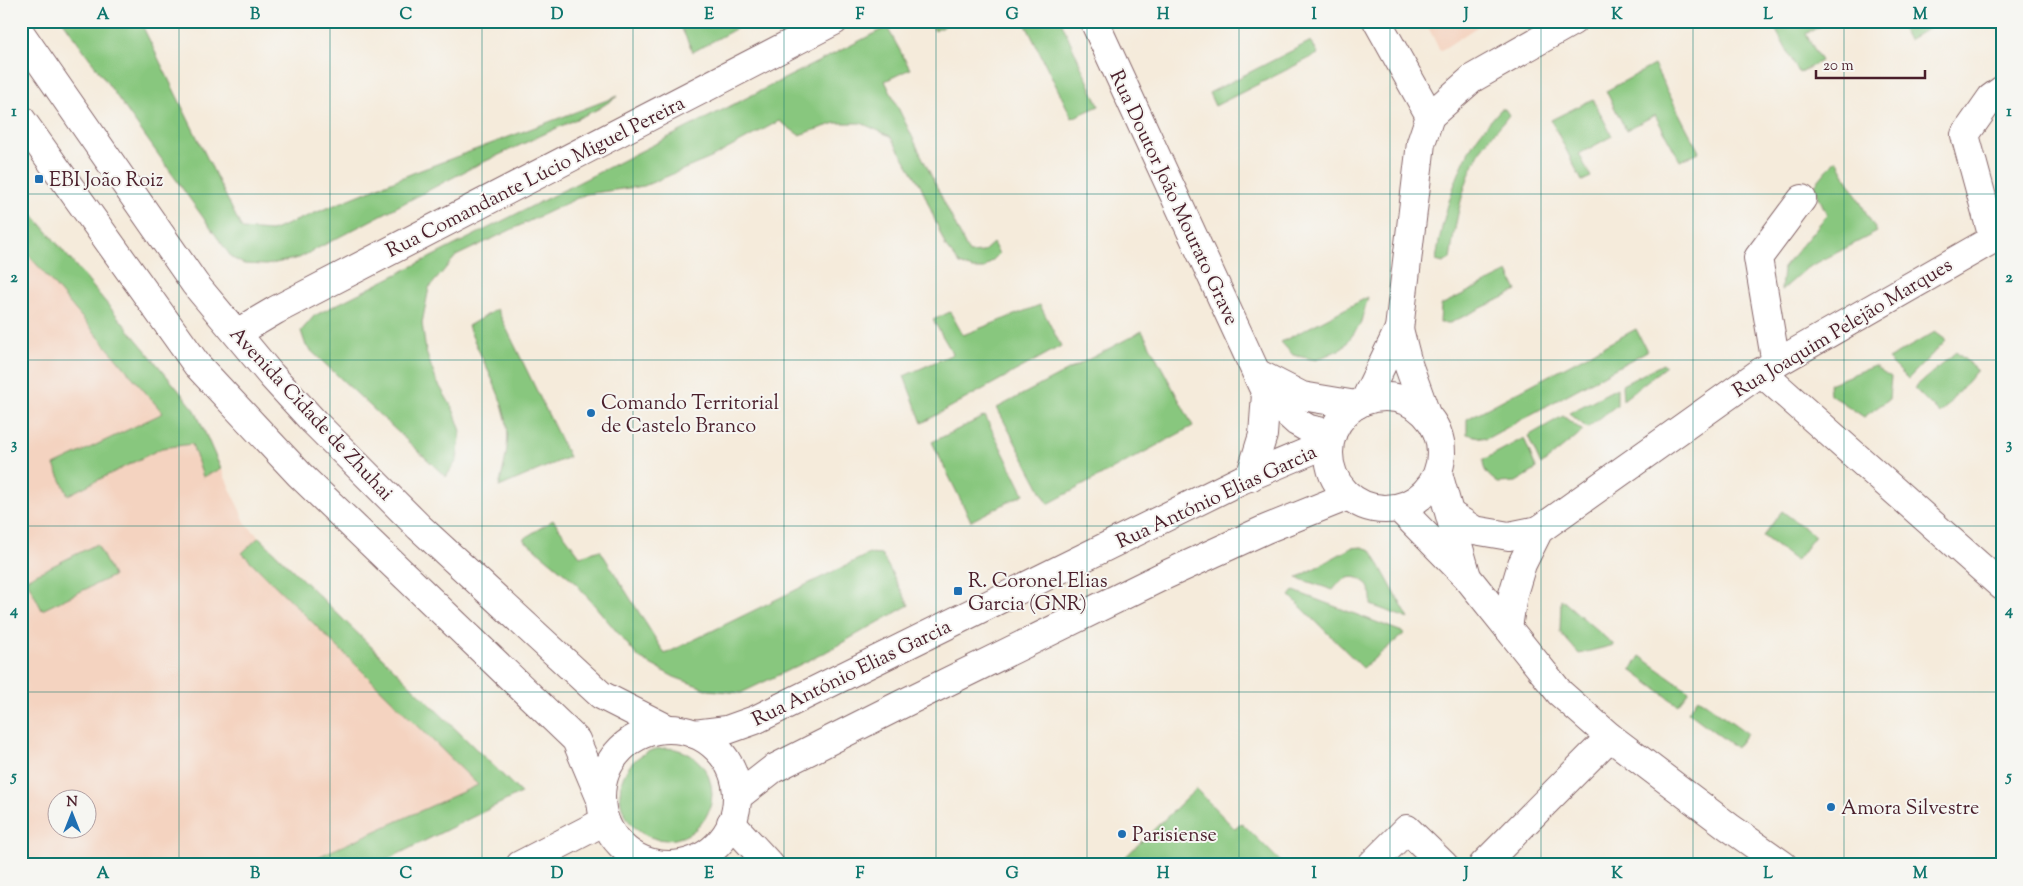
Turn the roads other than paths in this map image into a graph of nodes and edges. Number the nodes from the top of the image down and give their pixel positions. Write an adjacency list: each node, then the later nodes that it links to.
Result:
1 (834, 21): 12 (street, Rua Comandante Lúcio Miguel Pereira)
2 (1094, 21): 14 (street, Rua Doutor João Mourato Grave)
3 (1377, 21): 7 (street)
4 (1573, 21): 7 (street)
5 (21, 34): 12 (street, Avenida Cidade de Zhuhai)
6 (2002, 90): 10 (street)
7 (1430, 116): 11 (street)
8 (21, 119): 31 (street)
9 (1802, 199): 13 (street)
10 (1997, 236): 13 (street, Rua Joaquim Pelejão Marques)
11 (1399, 329): 15 (street); 16 (street)
12 (237, 333): 27 (street, Avenida Cidade de Zhuhai)
13 (1768, 368): 23 (street, Rua Joaquim Pelejão Marques); 25 (street)
14 (1261, 383): 15 (street); 17 (street, Rua Doutor João Mourato Grave); 19 (street, Rua Doutor João Mourato Grave)
15 (1360, 402): 16 (street); 17 (street)
16 (1426, 414): 18 (street)
17 (1330, 438): 19 (street, Rua António Elias Garcia); 20 (street)
18 (1438, 473): 21 (street); 22 (street)
19 (1250, 477): 28 (street, Rua António Elias Garcia)
20 (1348, 496): 21 (street); 30 (street)
21 (1399, 508): 24 (street)
22 (1450, 514): 23 (street, Rua Joaquim Pelejão Marques); 24 (street)
23 (1539, 530): 26 (street, Rua Joaquim Pelejão Marques)
24 (1467, 577): 26 (street)
25 (2002, 586)
26 (1508, 628): 29 (street)
27 (668, 729): 28 (street); 31 (street)
28 (694, 734): 30 (street)
29 (1610, 737): 38 (street); 39 (street)
30 (737, 797): 32 (street)
31 (602, 809): 33 (street); 34 (street)
32 (731, 823): 33 (street); 35 (street)
33 (697, 862)
34 (520, 865)
35 (770, 865)
36 (1371, 865): 37 (street)
37 (1444, 865)
38 (1483, 865)
39 (1783, 865)

